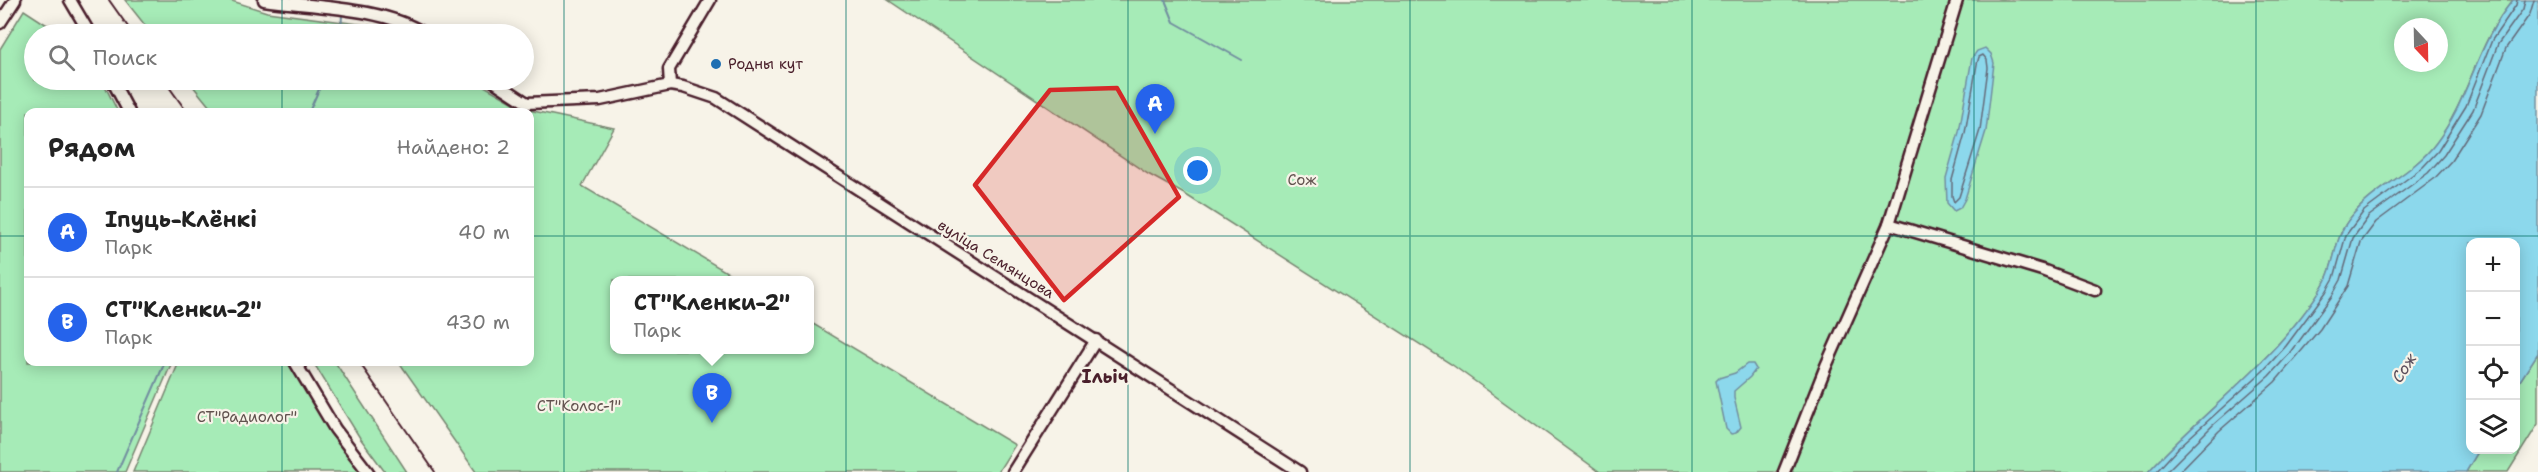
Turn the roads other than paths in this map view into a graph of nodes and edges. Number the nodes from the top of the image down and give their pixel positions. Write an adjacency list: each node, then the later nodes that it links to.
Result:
1 (15, 0): 6 (street)
2 (70, 0): 7 (street)
3 (264, 0): 8 (street)
4 (710, 0): 9 (street)
5 (1957, 0): 13 (street)
6 (0, 23)
7 (84, 24)
8 (407, 24)
9 (670, 86): 11 (street, вуліца Семянцова); 15 (street, вуліца Семянцова)
10 (117, 90): 12 (street)
11 (507, 90)
12 (127, 108)
13 (1889, 224): 14 (street); 20 (street)
14 (2095, 290)
15 (1096, 340): 18 (street); 19 (street, вуліца Семянцова)
16 (297, 366): 17 (street)
17 (368, 472)
18 (1013, 472)
19 (1299, 472)
20 (1784, 472)

